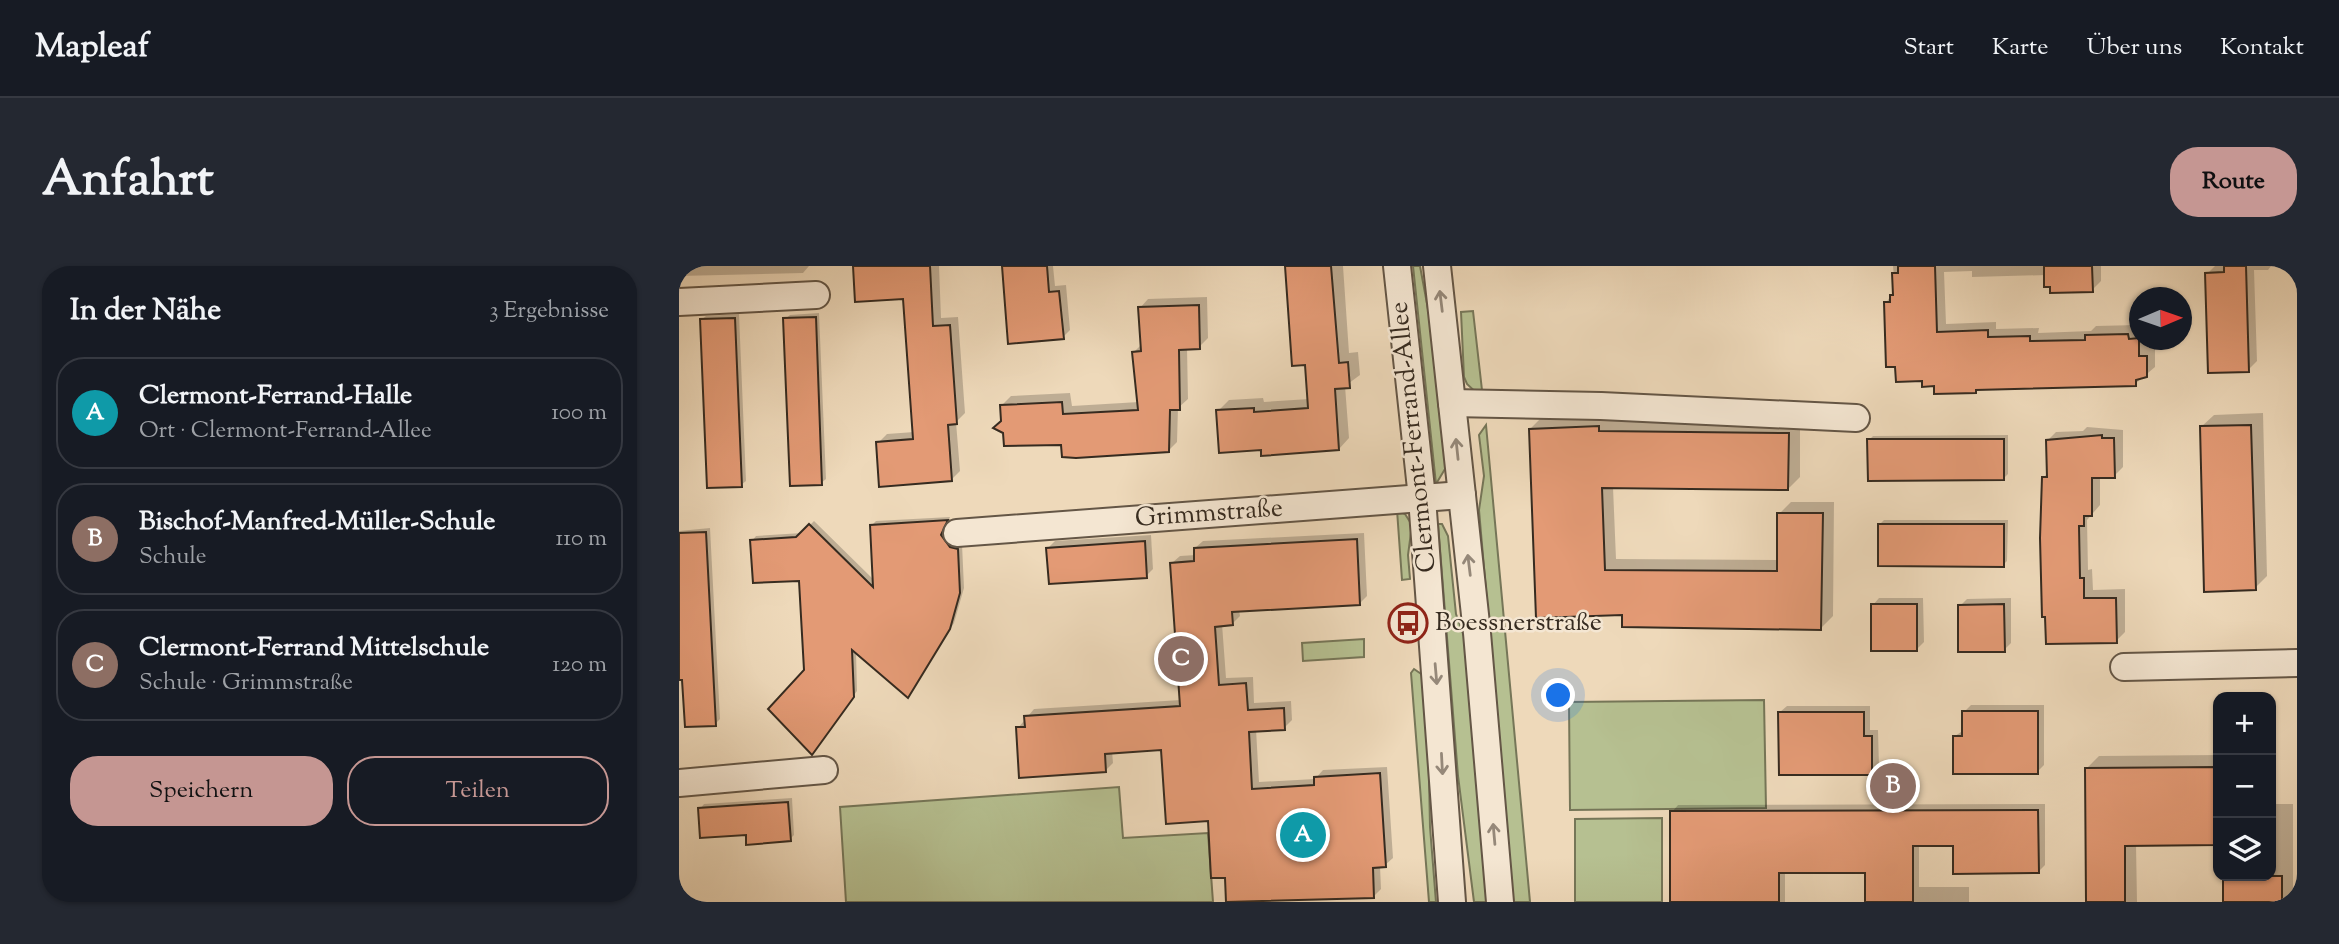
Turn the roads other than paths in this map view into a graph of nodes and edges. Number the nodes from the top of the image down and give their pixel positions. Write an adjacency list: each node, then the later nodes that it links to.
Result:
1 (1397, 266): 8 (street, Clermont-Ferrand-Allee)
2 (1437, 266): 5 (street, Clermont-Ferrand-Allee, one-way to 2)
3 (816, 295): 4 (street)
4 (679, 302)
5 (1453, 403): 6 (street, Clermont-Ferrand-Allee); 7 (street, Clermont-Ferrand-Allee, one-way to 5)
6 (1856, 418)
7 (1461, 495): 8 (street, Grimmstraße); 15 (street, Clermont-Ferrand-Allee, one-way to 7)
8 (1422, 498): 9 (street, Grimmstraße); 14 (street, Clermont-Ferrand-Allee, one-way to 14)
9 (957, 533)
10 (2297, 663): 11 (street)
11 (2124, 667)
12 (824, 770): 13 (street)
13 (679, 783)
14 (1452, 902)
15 (1500, 902)

